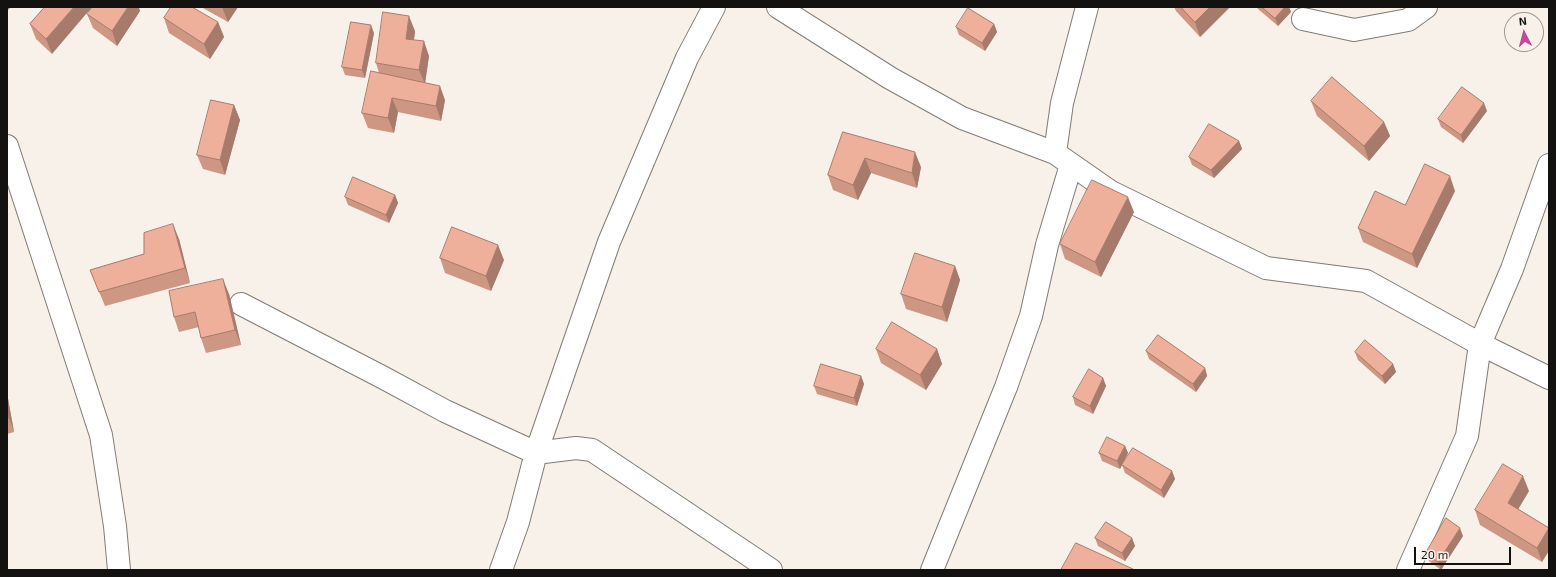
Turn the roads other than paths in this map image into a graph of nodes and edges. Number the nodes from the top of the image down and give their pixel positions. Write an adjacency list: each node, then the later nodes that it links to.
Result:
1 (714, 7): 12 (street)
2 (778, 7): 7 (street)
3 (1087, 7): 7 (street)
4 (1426, 7): 5 (street)
5 (1303, 19)
6 (7, 146): 13 (street)
7 (1063, 159): 10 (street); 16 (street)
8 (1549, 165): 10 (street)
9 (241, 304): 12 (street)
10 (1480, 344): 11 (street); 17 (street)
11 (1549, 378)
12 (536, 453): 14 (street); 15 (street)
13 (119, 570)
14 (501, 570)
15 (770, 570)
16 (932, 570)
17 (1408, 570)

